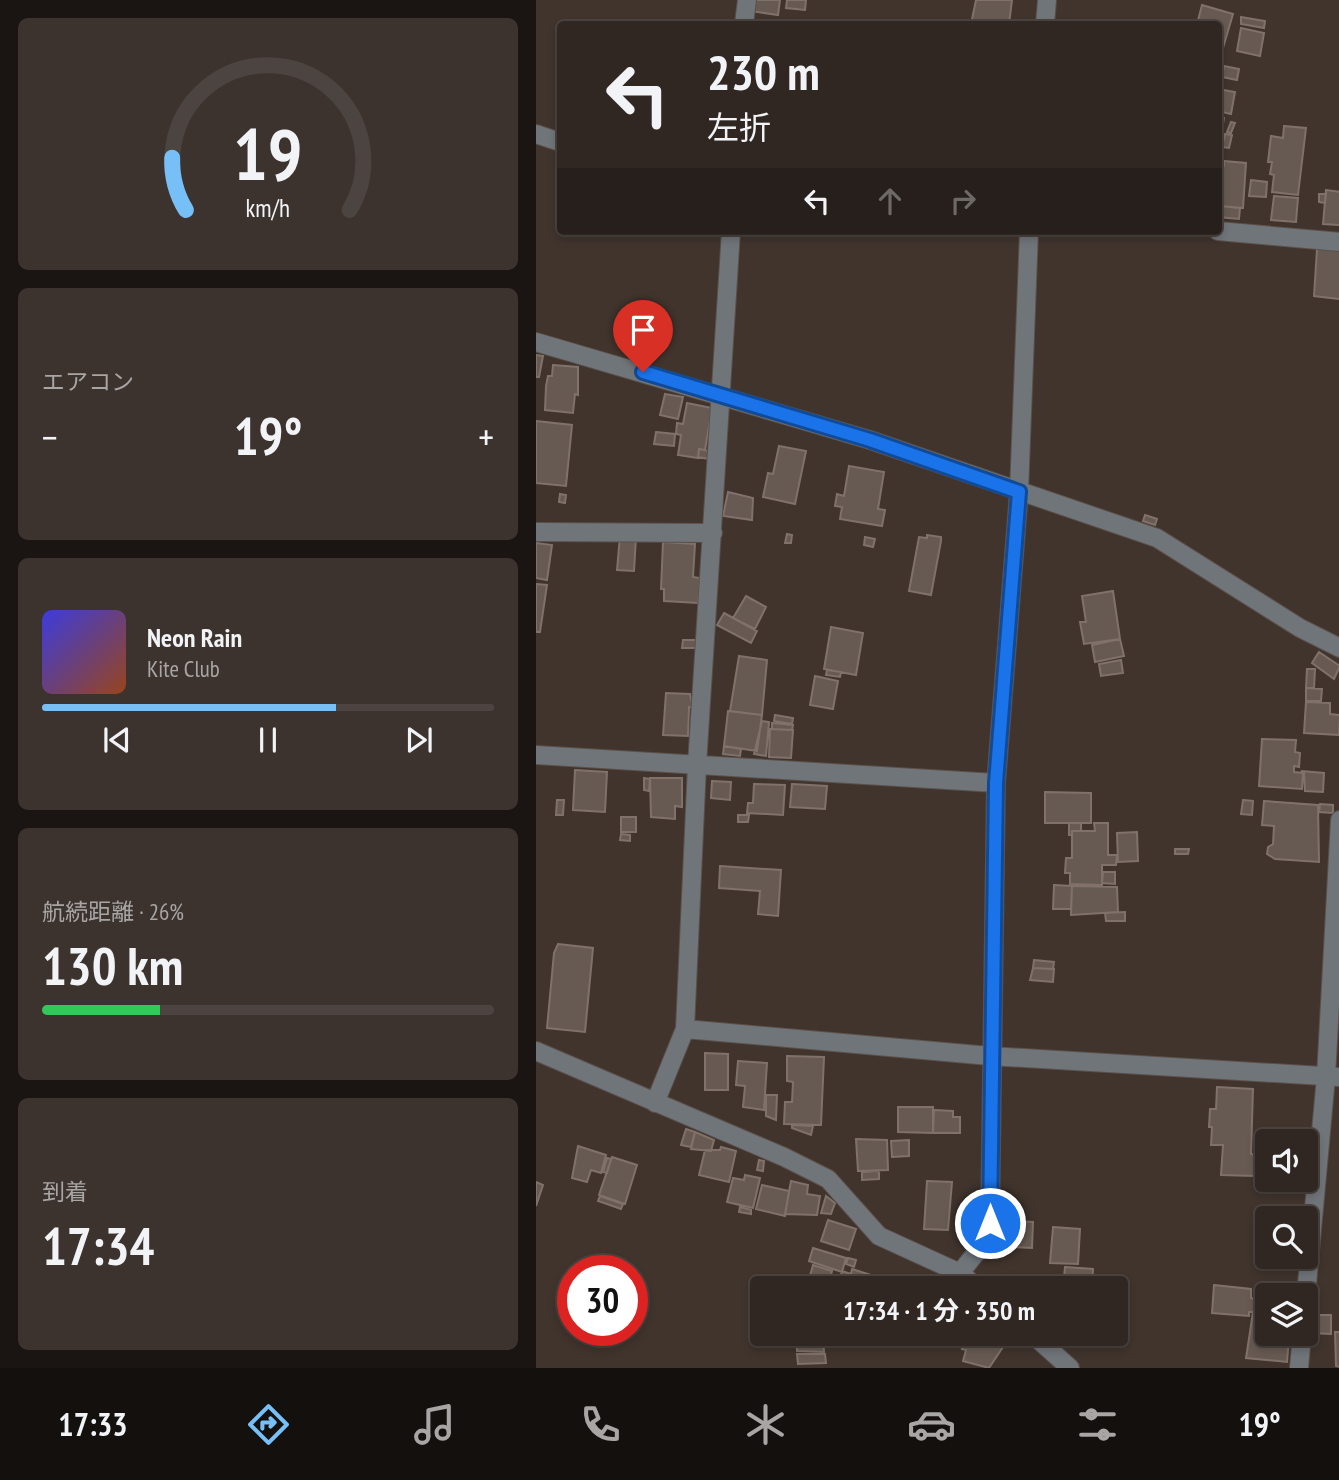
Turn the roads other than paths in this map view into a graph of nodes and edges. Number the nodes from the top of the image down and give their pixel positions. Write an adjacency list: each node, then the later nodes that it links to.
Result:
1 (747, 0): 3 (street)
2 (1047, 0): 4 (street)
3 (744, 21)
4 (1045, 21)
5 (536, 134): 6 (street)
6 (557, 141)
7 (1222, 231): 10 (street)
8 (731, 235): 12 (street)
9 (1030, 235): 13 (street)
10 (1339, 242)
11 (536, 342): 12 (street)
12 (723, 396): 13 (street); 15 (street)
13 (1019, 492): 16 (street); 19 (street)
14 (536, 532): 15 (street)
15 (713, 533): 18 (street)
16 (1339, 648)
17 (536, 755): 18 (street)
18 (697, 765): 19 (street); 21 (street)
19 (996, 783): 23 (street)
20 (1339, 820): 24 (street)
21 (685, 1029): 23 (street); 25 (street)
22 (536, 1051): 25 (street)
23 (990, 1056): 24 (street); 26 (street)
24 (1333, 1077): 28 (street)
25 (656, 1103): 26 (street)
26 (960, 1273): 27 (street)
27 (964, 1276)
28 (1307, 1283)
29 (1045, 1346): 31 (street)
30 (1301, 1346): 32 (street)
31 (1070, 1368)
32 (1299, 1368)

